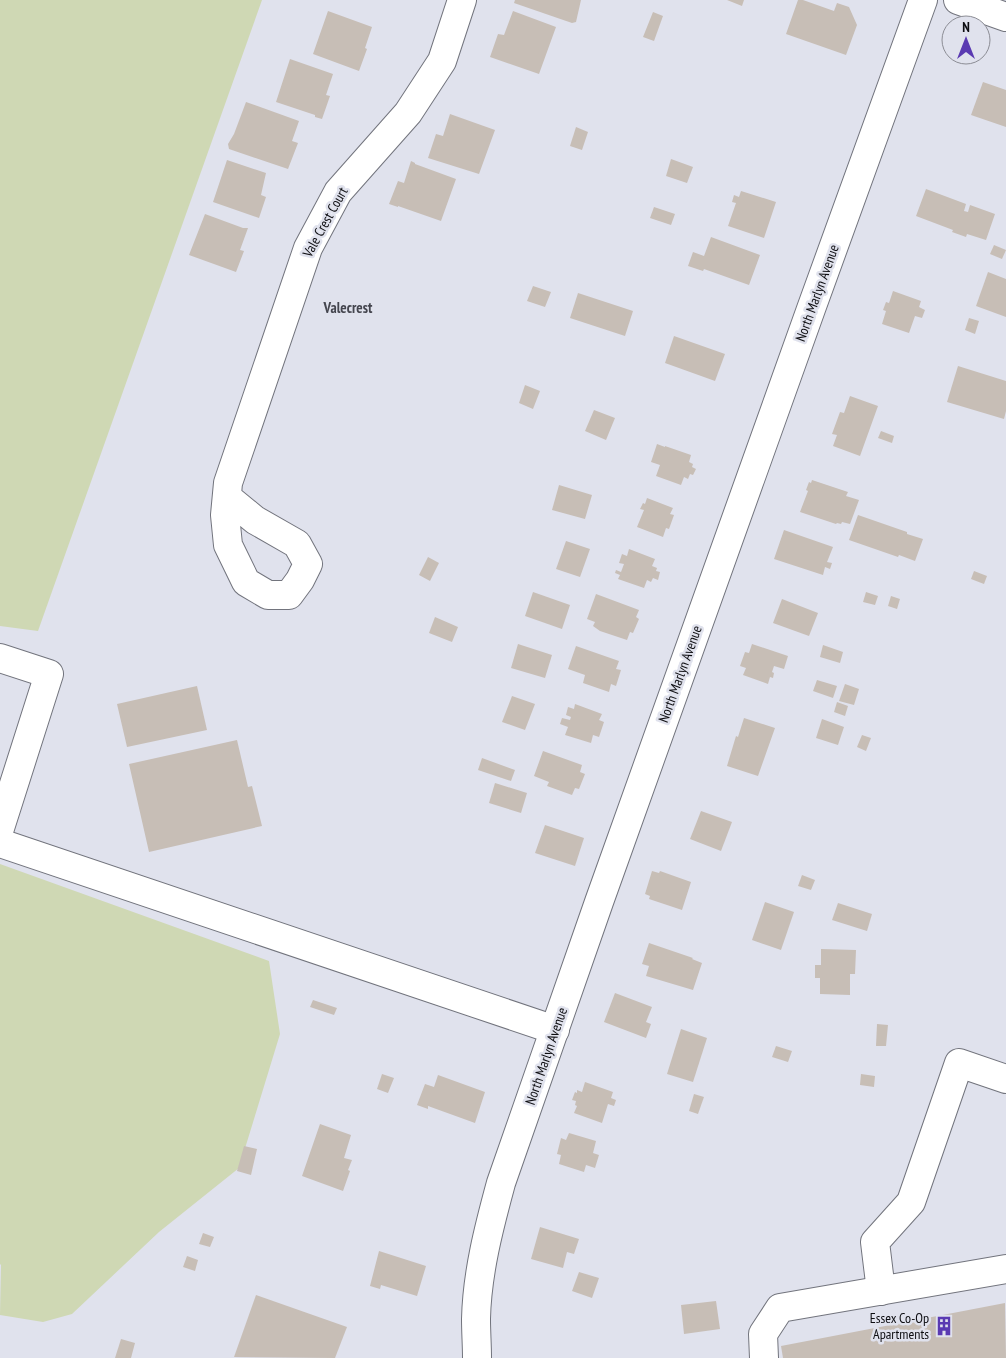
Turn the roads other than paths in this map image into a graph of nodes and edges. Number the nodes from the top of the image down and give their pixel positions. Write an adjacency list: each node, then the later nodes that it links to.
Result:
1 (462, 0): 5 (street, Vale Crest Court)
2 (923, 0): 9 (street, North Marlyn Avenue)
3 (958, 0): 4 (street)
4 (1006, 17)
5 (227, 497)
6 (0, 658): 7 (street)
7 (0, 828)
8 (0, 843): 9 (street)
9 (555, 1030): 13 (street, North Marlyn Avenue)
10 (1006, 1079): 12 (street)
11 (1006, 1269): 12 (street)
12 (881, 1291): 14 (street)
13 (477, 1358)
14 (764, 1358)

